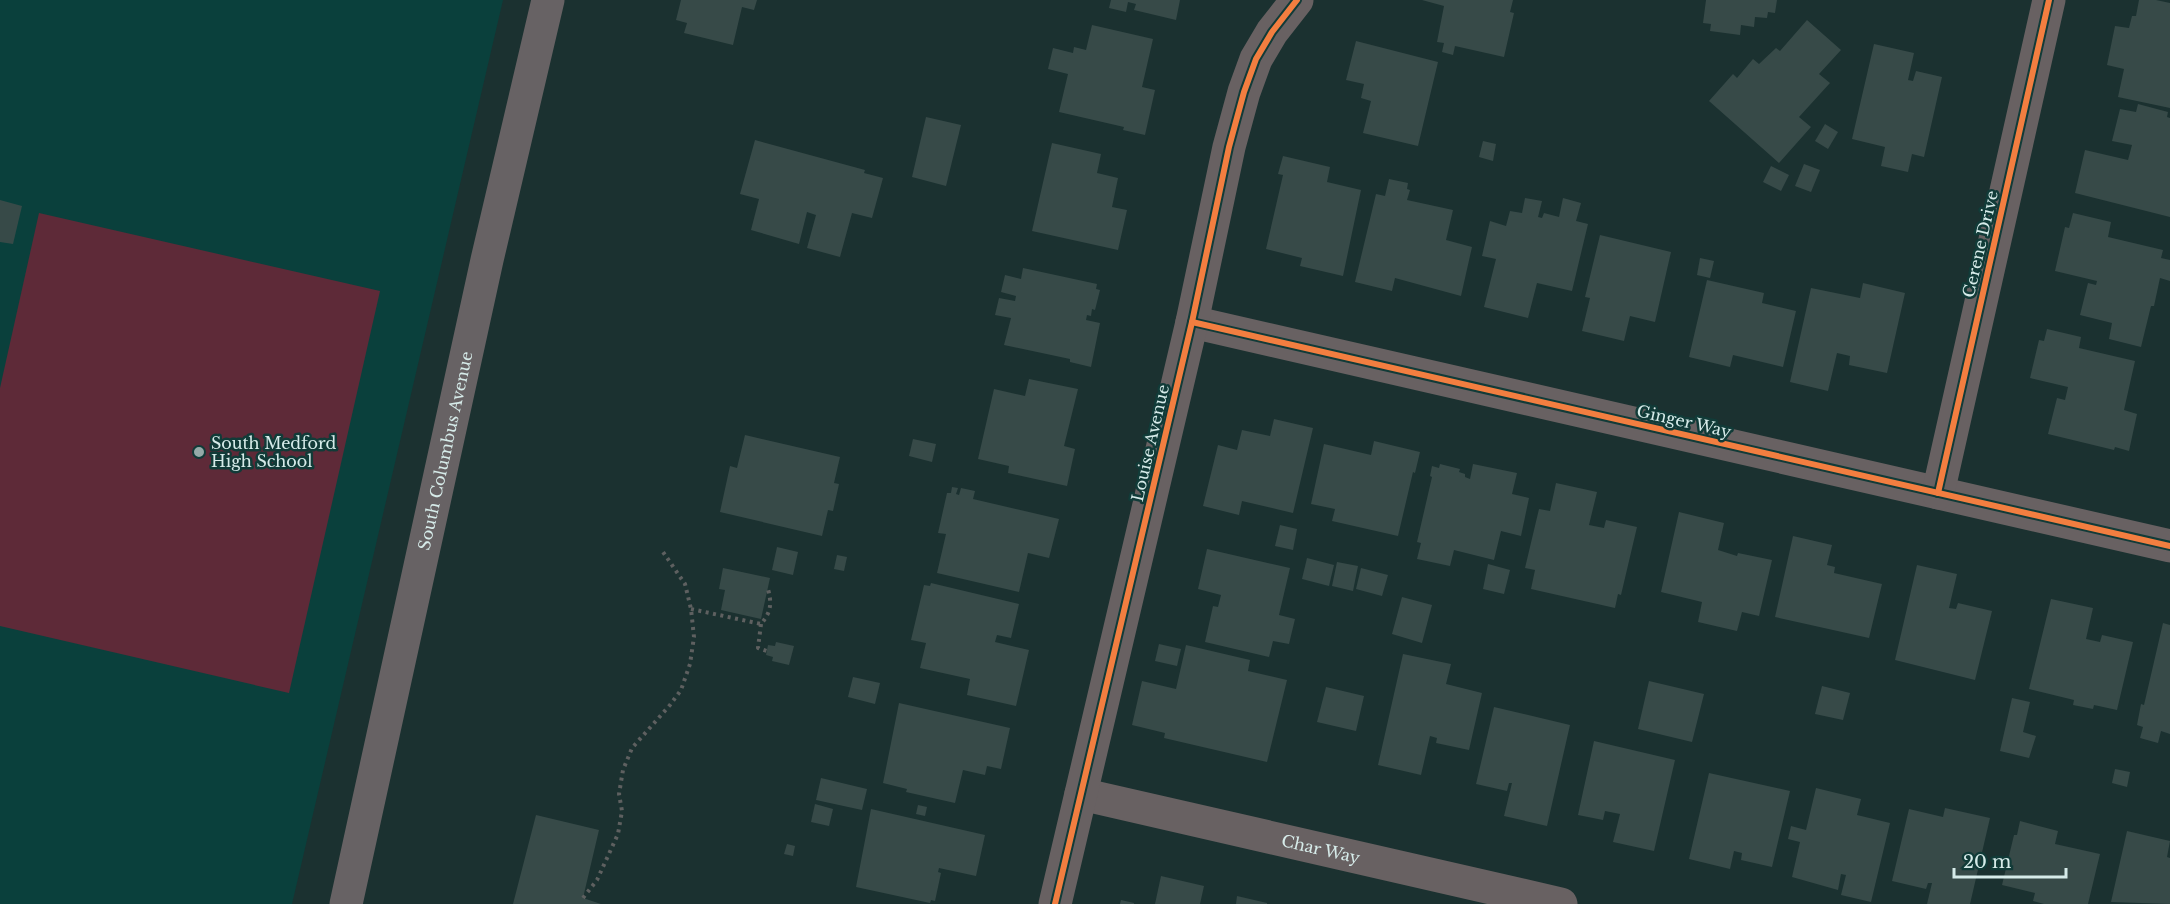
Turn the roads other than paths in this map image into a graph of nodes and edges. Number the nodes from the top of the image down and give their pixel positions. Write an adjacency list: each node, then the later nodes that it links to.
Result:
1 (548, 0): 8 (main road, South Columbus Avenue)
2 (1297, 0): 4 (street, Louise Avenue)
3 (2049, 0): 5 (street, Cerene Drive)
4 (1192, 322): 5 (street, Ginger Way); 7 (street, Louise Avenue)
5 (1938, 493): 6 (street, Ginger Way)
6 (2170, 546)
7 (1081, 794): 9 (street, Louise Avenue); 10 (street, Char Way)
8 (346, 904)
9 (1055, 904)
10 (1561, 904)

